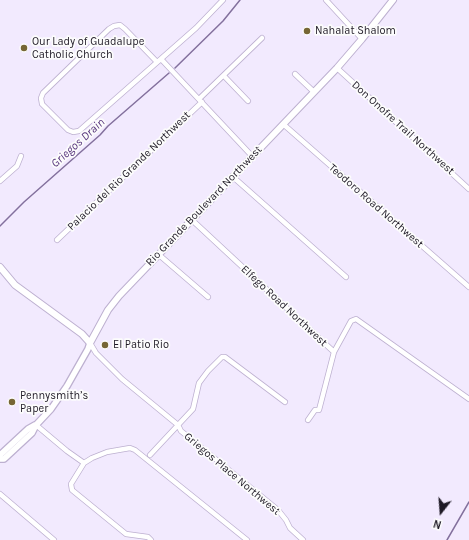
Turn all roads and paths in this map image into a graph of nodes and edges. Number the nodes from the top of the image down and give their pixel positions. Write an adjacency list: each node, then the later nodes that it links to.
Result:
1 (223, 0): 6 (street)
2 (326, 0): 5 (street)
3 (393, 0): 5 (main road, Rio Grande Boulevard Northwest)
4 (262, 38): 9 (street, Palacio del Rio Grande Northwest)
5 (362, 39): 7 (main road, Rio Grande Boulevard Northwest)
6 (159, 60): 6 (street); 11 (street)
7 (337, 68): 10 (main road, Rio Grande Boulevard Northwest); 18 (street, Don Onofre Trail Northwest)
8 (295, 74): 10 (street)
9 (224, 76): 11 (street, Palacio del Rio Grande Northwest); 12 (street)
10 (314, 92): 13 (main road, Rio Grande Boulevard Northwest)
11 (200, 100): 15 (street); 20 (street, Palacio del Rio Grande Northwest)
12 (248, 101)
13 (283, 124): 15 (main road, Rio Grande Boulevard Northwest); 24 (street, Teodoro Road Northwest)
14 (21, 156): 17 (street)
15 (252, 156): 16 (main road, Rio Grande Boulevard Northwest)
16 (232, 176): 19 (main road, Rio Grande Boulevard Northwest); 23 (street)
17 (0, 181)
18 (469, 189)
19 (192, 220): 21 (main road, Rio Grande Boulevard Northwest); 27 (street, Elfego Road Northwest)
20 (57, 240)
21 (158, 254): 25 (street); 26 (main road, Rio Grande Boulevard Northwest)
22 (0, 267): 26 (main road)
23 (346, 277)
24 (469, 287)
25 (208, 297)
26 (90, 343): 31 (street, Rio Grande Boulevard Northwest); 32 (street, Griegos Place Northwest)
27 (334, 352): 28 (street, Elfego Road Northwest); 30 (street)
28 (469, 399)
29 (285, 402): 32 (street)
30 (308, 420)
31 (36, 425): 33 (street, Rio Grande Boulevard Northwest); 35 (street, Rio Grande Boulevard Northwest); 36 (street)
32 (178, 425): 34 (street); 41 (street, Griegos Place Northwest)
33 (0, 455)
34 (150, 455)
35 (0, 460)
36 (84, 464): 39 (street); 40 (street)
37 (0, 494): 38 (street)
38 (54, 540)
39 (152, 540)
40 (247, 540)
41 (303, 540)

